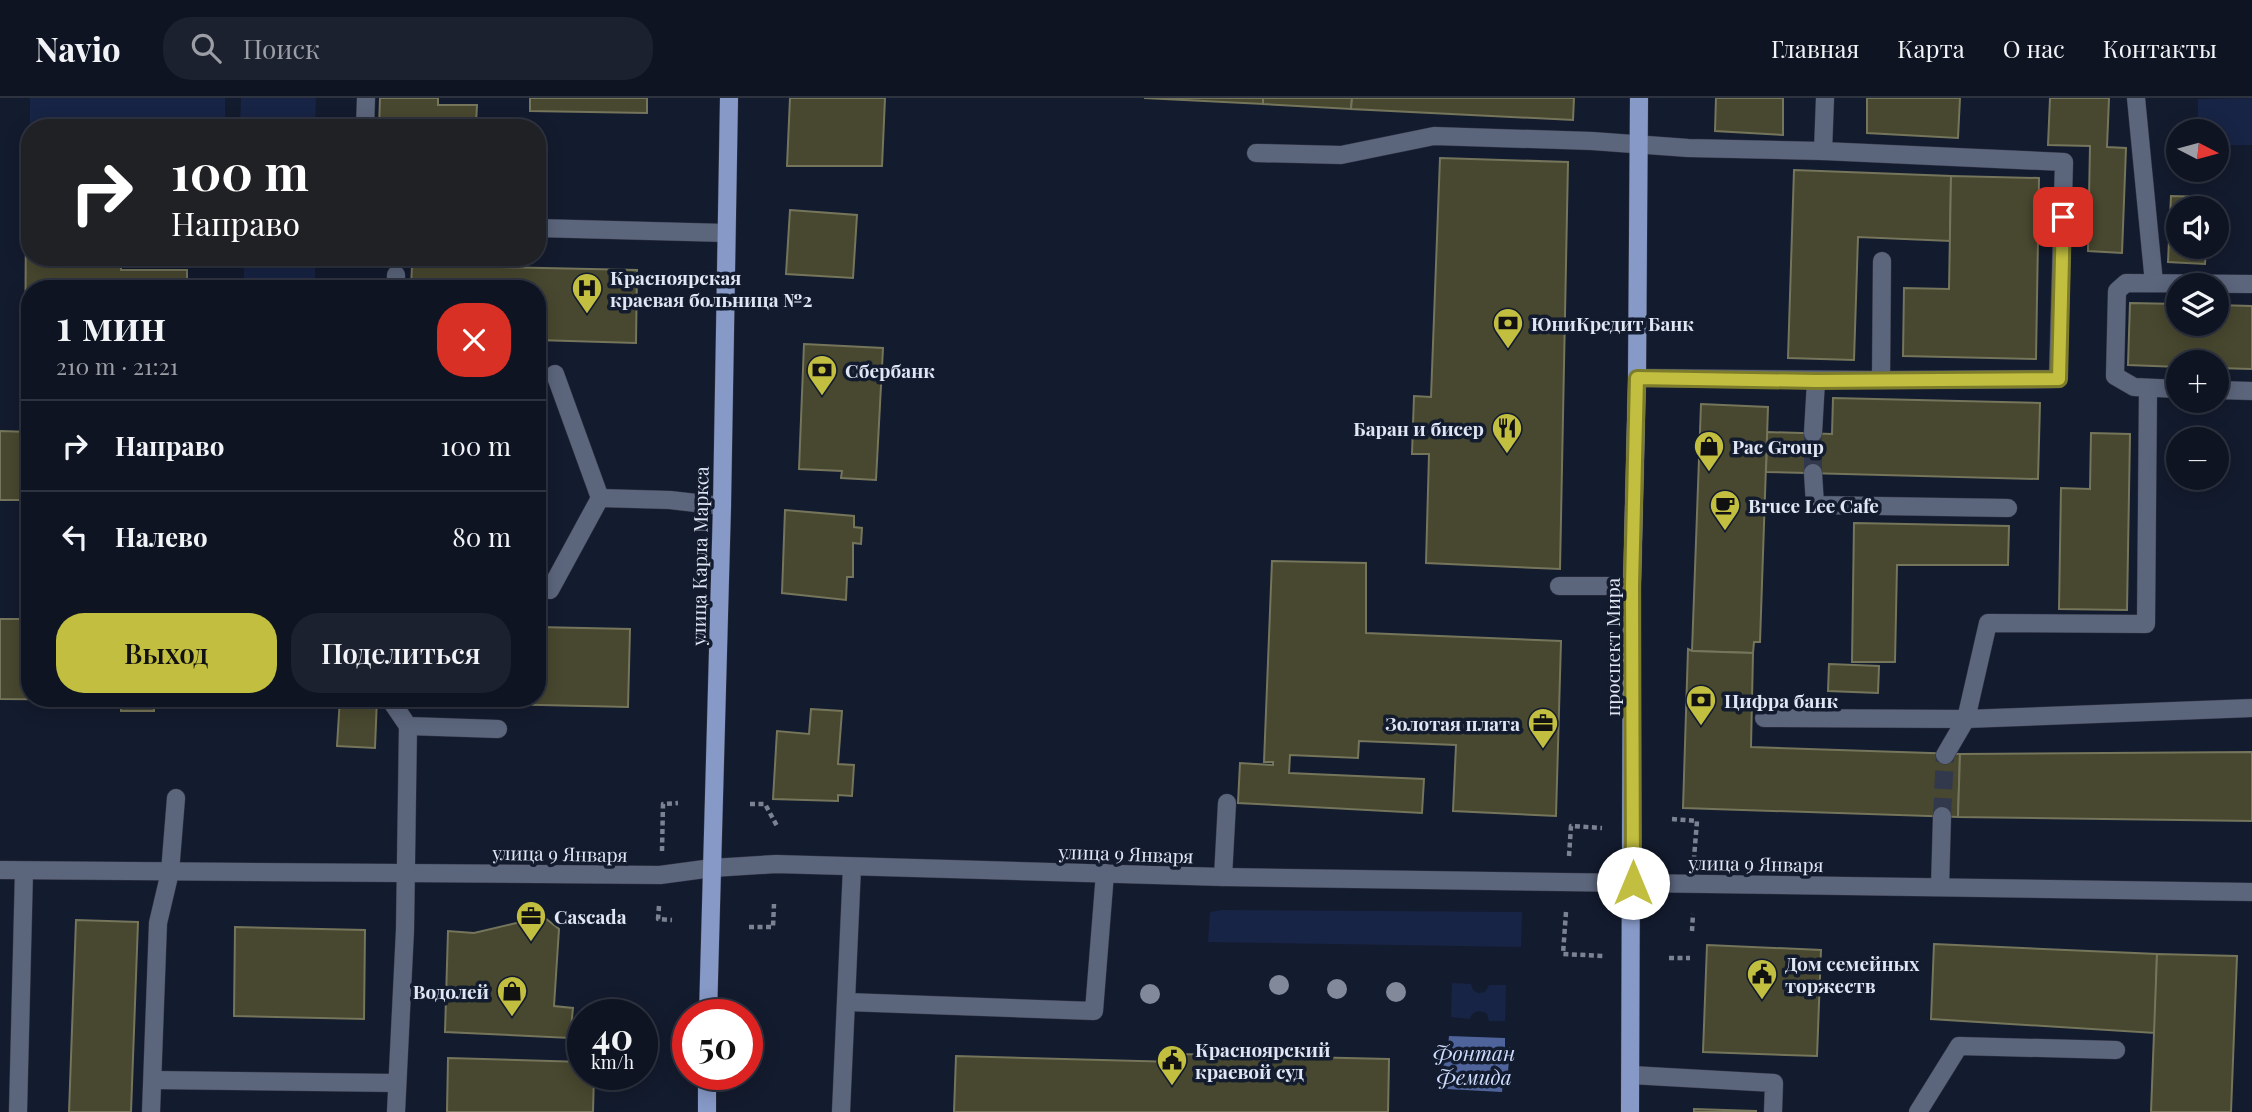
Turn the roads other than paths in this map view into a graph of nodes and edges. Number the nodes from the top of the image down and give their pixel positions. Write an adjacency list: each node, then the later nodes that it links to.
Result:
1 (366, 98): 6 (street)
2 (729, 98): 11 (main road, улица Карла Маркса)
3 (1639, 98): 7 (main road, проспект Мира)
4 (1825, 98): 8 (street)
5 (2136, 98): 13 (street)
6 (365, 119)
7 (1638, 144): 8 (street); 9 (street); 16 (main road, проспект Мира)
8 (1823, 151): 17 (street)
9 (1256, 153)
10 (546, 228): 11 (street)
11 (726, 233): 26 (main road, улица Карла Маркса)
12 (1882, 261): 17 (street)
13 (2154, 283): 14 (street); 19 (street)
14 (2252, 284)
15 (555, 374): 25 (street)
16 (1637, 378): 18 (street); 29 (main road, проспект Мира)
17 (1881, 380): 18 (street)
18 (1816, 381): 23 (street)
19 (2148, 388): 20 (street); 34 (street)
20 (2166, 389)
21 (2229, 390): 22 (street)
22 (2252, 391)
23 (1814, 433)
24 (1813, 473): 27 (street)
25 (600, 498): 26 (street); 30 (street)
26 (722, 506): 42 (main road, улица Карла Маркса)
27 (2008, 508)
28 (1559, 586): 29 (street)
29 (1632, 586): 49 (main road, проспект Мира)
30 (550, 590)
31 (395, 707): 35 (street)
32 (2252, 708): 34 (street)
33 (1764, 718): 34 (street)
34 (1966, 719): 37 (street)
35 (408, 726): 36 (street); 46 (street)
36 (498, 729)
37 (1945, 755)
38 (176, 798): 45 (street)
39 (1227, 803): 48 (street)
40 (1942, 816): 50 (street)
41 (852, 867): 42 (street, улица 9 Января); 47 (street, улица 9 Января); 53 (street)
42 (712, 868): 46 (street, улица 9 Января); 52 (main road, улица Карла Маркса)
43 (0, 870): 44 (street, улица 9 Января)
44 (24, 870): 45 (street, улица 9 Января); 59 (street)
45 (170, 873): 46 (street, улица 9 Января); 56 (street)
46 (406, 873): 57 (street)
47 (1105, 873): 48 (street, улица 9 Января); 53 (street)
48 (1223, 877): 49 (street, улица 9 Января)
49 (1633, 883): 50 (street, улица 9 Января); 55 (main road, проспект Мира)
50 (1940, 887): 51 (street, улица 9 Января)
51 (2252, 892)
52 (708, 999)
53 (847, 1002): 63 (street)
54 (2116, 1050): 66 (street)
55 (1631, 1075): 64 (main road, проспект Мира); 65 (street)
56 (153, 1080): 57 (street); 60 (street)
57 (397, 1083): 61 (street)
58 (707, 1090): 62 (main road)
59 (18, 1112)
60 (151, 1112)
61 (396, 1112)
62 (707, 1112)
63 (841, 1112)
64 (1630, 1112)
65 (1773, 1112)
66 (1918, 1112)

